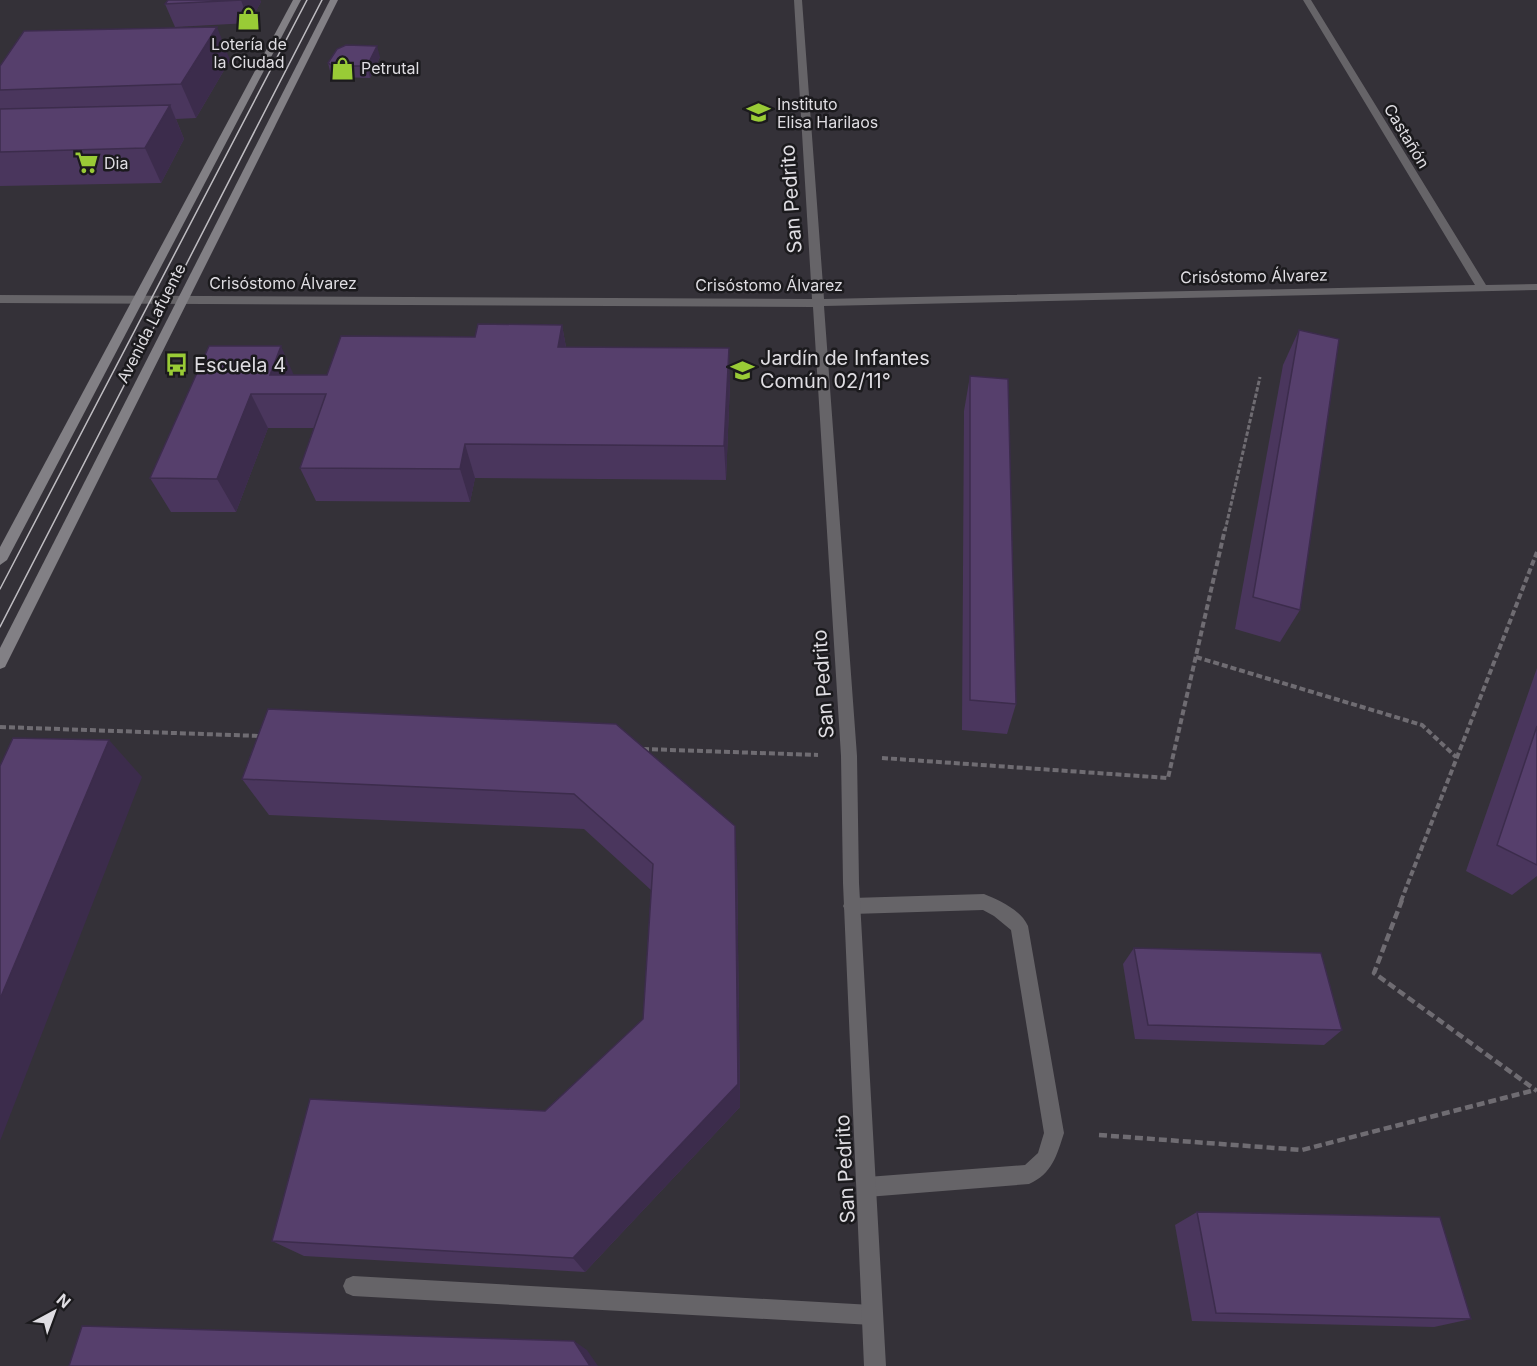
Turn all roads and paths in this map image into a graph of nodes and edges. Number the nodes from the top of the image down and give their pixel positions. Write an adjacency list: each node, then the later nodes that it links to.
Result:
1 (297, 0): 7 (main road, Avenida Lafuente)
2 (334, 0): 8 (main road, Avenida Lafuente)
3 (798, 0): 10 (street, San Pedrito)
4 (1307, 0): 5 (street, Castañón)
5 (1482, 287): 6 (street, Crisóstomo Álvarez); 10 (street, Crisóstomo Álvarez)
6 (1537, 287)
7 (139, 298): 8 (street, Crisóstomo Álvarez); 9 (street, Crisóstomo Álvarez); 13 (main road, Avenida Lafuente)
8 (182, 298): 10 (street, Crisóstomo Álvarez); 15 (main road, Avenida Lafuente)
9 (0, 299)
10 (819, 303): 19 (street, San Pedrito)
11 (1260, 377): 14 (path)
12 (1537, 552): 20 (path)
13 (0, 560)
14 (1196, 657): 19 (path); 20 (path)
15 (0, 663)
16 (0, 727): 17 (path)
17 (263, 736)
18 (634, 749): 19 (path)
19 (849, 756): 21 (street, San Pedrito)
20 (1456, 757): 22 (path)
21 (852, 906): 24 (street, San Pedrito); 24 (street)
22 (1536, 1091): 23 (path)
23 (1099, 1135)
24 (867, 1187): 26 (street, San Pedrito)
25 (353, 1286): 26 (street)
26 (872, 1315): 27 (street, San Pedrito)
27 (875, 1366)

